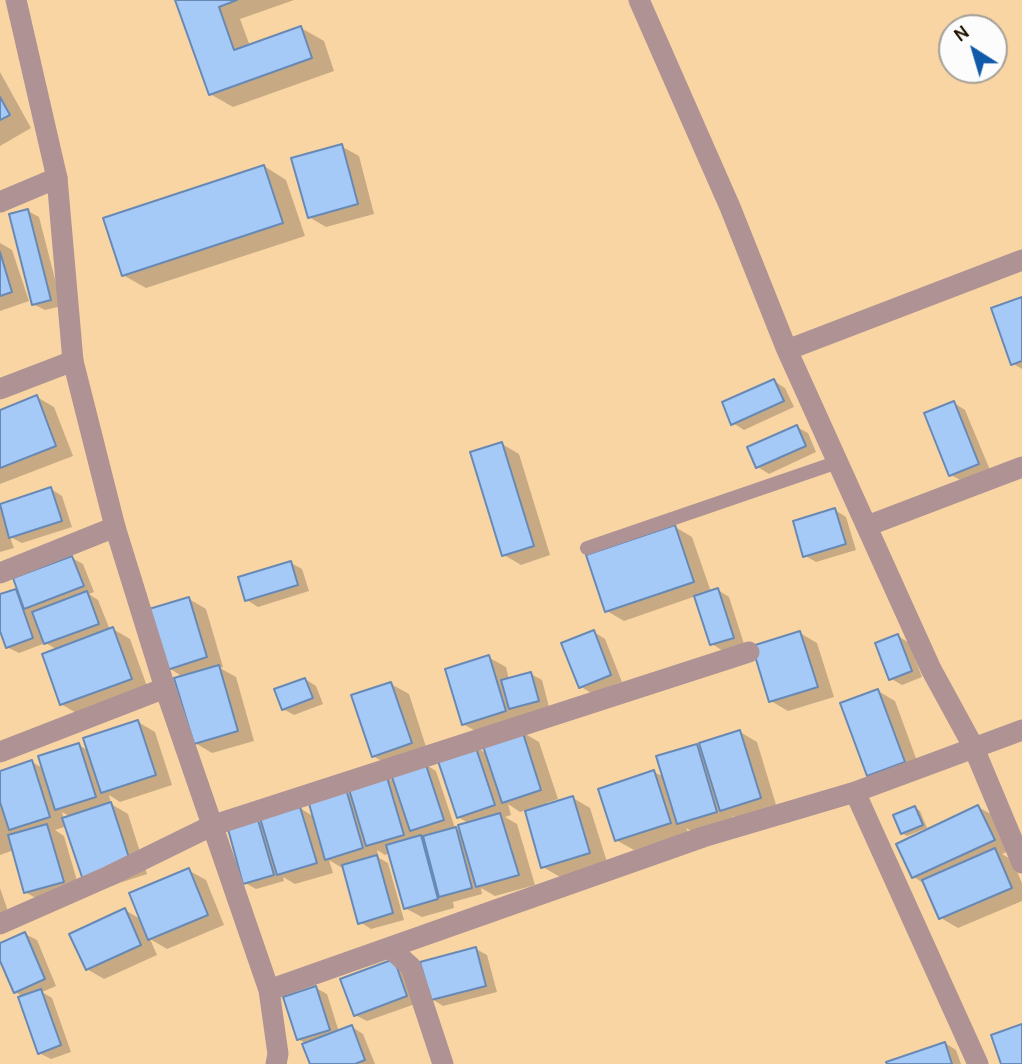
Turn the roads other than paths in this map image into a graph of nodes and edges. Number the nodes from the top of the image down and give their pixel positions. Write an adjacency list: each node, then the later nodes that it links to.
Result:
1 (16, 0): 3 (street)
2 (639, 0): 6 (street)
3 (57, 178): 4 (street); 7 (street)
4 (0, 202)
5 (1022, 260): 6 (street)
6 (788, 350): 9 (street)
7 (73, 361): 8 (street); 12 (street)
8 (0, 389)
9 (838, 462): 11 (street); 13 (lane)
10 (1022, 467): 11 (street)
11 (867, 526): 18 (street)
12 (115, 527): 14 (street); 16 (street)
13 (587, 548)
14 (0, 573)
15 (749, 652): 21 (street)
16 (165, 688): 19 (street); 21 (street)
17 (1022, 730): 18 (street)
18 (973, 746): 20 (street); 22 (street)
19 (0, 752)
20 (855, 792): 24 (street); 28 (street)
21 (212, 826): 23 (street); 25 (street)
22 (1022, 863)
23 (0, 924)
24 (390, 948): 25 (street); 27 (street)
25 (269, 990): 26 (street)
26 (279, 1061)
27 (443, 1064)
28 (978, 1064)

